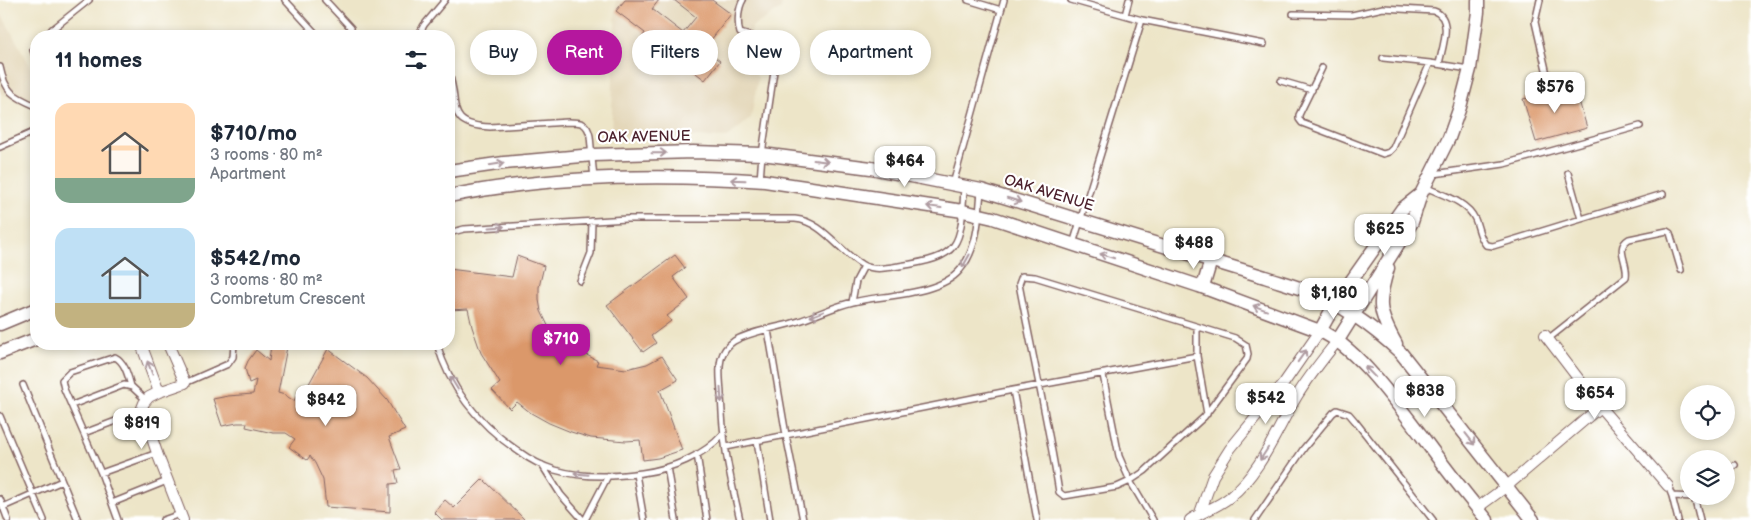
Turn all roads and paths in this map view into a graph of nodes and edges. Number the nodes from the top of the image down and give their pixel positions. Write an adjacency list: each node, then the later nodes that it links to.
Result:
1 (89, 0): 17 (lane)
2 (285, 0): 18 (lane)
3 (325, 0): 16 (lane)
4 (445, 0): 19 (lane)
5 (743, 0): 35 (lane)
6 (968, 0): 12 (lane)
7 (1004, 0): 12 (lane)
8 (1070, 0): 14 (lane)
9 (1129, 0): 14 (lane)
10 (1478, 0): 26 (street)
11 (1540, 0): 27 (lane)
12 (1001, 10): 42 (lane)
13 (1293, 14): 23 (lane)
14 (1125, 15): 15 (lane)
15 (1142, 20): 20 (lane); 50 (lane)
16 (350, 28)
17 (52, 30)
18 (312, 30)
19 (421, 30)
20 (1264, 44)
21 (1384, 58): 22 (lane)
22 (1430, 63): 23 (lane); 29 (lane)
23 (1439, 64): 26 (lane)
24 (0, 67): 30 (lane)
25 (1322, 68): 29 (lane)
26 (1470, 69): 39 (street)
27 (1547, 74)
28 (1281, 80): 29 (lane)
29 (1312, 90)
30 (30, 103)
31 (455, 107): 36 (lane)
32 (1640, 126): 39 (lane)
33 (30, 134): 34 (lane)
34 (0, 147)
35 (762, 154): 36 (street, OAK AVENUE, one-way to 35); 41 (lane); 42 (street, OAK AVENUE, one-way to 42)
36 (592, 155): 37 (street, OAK AVENUE, one-way to 36); 40 (lane)
37 (455, 170)
38 (1568, 173): 49 (lane)
39 (1431, 175): 44 (street)
40 (594, 179): 41 (street, one-way to 40); 46 (street)
41 (760, 181): 47 (street, one-way to 41)
42 (958, 185): 43 (street, OAK AVENUE); 47 (lane)
43 (981, 190): 48 (lane); 50 (street, OAK AVENUE, one-way to 50)
44 (1423, 190): 49 (lane); 54 (street); 61 (street)
45 (1663, 194): 49 (lane)
46 (455, 195)
47 (963, 211): 48 (street); 56 (lane)
48 (979, 214): 53 (street); 60 (lane, one-way to 60)
49 (1581, 219)
50 (1080, 220): 53 (lane); 55 (street, OAK AVENUE)
51 (592, 221): 52 (lane, one-way to 51); 56 (lane); 58 (lane)
52 (455, 231)
53 (1072, 244): 59 (street, one-way to 53)
54 (1395, 249): 63 (street); 75 (street)
55 (1211, 260): 59 (street); 61 (street, OAK AVENUE)
56 (864, 266): 60 (lane)
57 (1681, 270): 68 (lane)
58 (580, 280)
59 (1203, 287): 67 (street, one-way to 59)
60 (852, 302): 66 (lane, one-way to 66)
61 (1335, 304): 63 (street, OAK AVENUE); 67 (street)
62 (30, 312): 64 (street)
63 (1354, 315): 70 (street); 75 (street, OAK AVENUE)
64 (0, 324)
65 (1197, 327): 77 (lane); 82 (lane); 89 (lane)
66 (768, 330): 92 (lane, one-way to 92); 93 (lane)
67 (1320, 331): 70 (street); 116 (street, one-way to 67)
68 (1546, 338): 87 (street)
69 (30, 340): 76 (street)
70 (1338, 340): 115 (street, one-way to 70); 116 (street, one-way to 116)
71 (143, 350): 84 (street, one-way to 71)
72 (171, 350): 79 (street)
73 (234, 350): 79 (lane)
74 (439, 350): 98 (lane, one-way to 74)
75 (1401, 352): 106 (street, OAK AVENUE, one-way to 106)
76 (0, 353)
77 (1197, 356): 78 (lane); 89 (lane)
78 (1103, 375): 82 (lane); 105 (lane)
79 (185, 383): 84 (street)
80 (23, 384): 103 (lane)
81 (131, 386): 85 (lane); 86 (lane); 86 (lane)
82 (1038, 386): 83 (lane); 105 (lane)
83 (1013, 390): 93 (lane); 130 (lane)
84 (159, 392): 85 (street)
85 (146, 400): 88 (street)
86 (72, 405): 91 (lane)
87 (1600, 407): 106 (street); 107 (street)
88 (142, 411): 91 (lane); 96 (street)
89 (1206, 414): 105 (lane)
90 (0, 416): 108 (lane)
91 (84, 433): 100 (lane)
92 (724, 434): 95 (lane); 97 (lane)
93 (786, 436): 94 (lane); 129 (lane)
94 (758, 441): 95 (lane); 128 (lane)
95 (726, 447): 127 (lane)
96 (156, 453): 100 (lane); 104 (street)
97 (697, 454): 99 (lane); 126 (lane)
98 (542, 465): 102 (lane, one-way to 98); 123 (lane)
99 (667, 467): 101 (lane); 125 (lane)
100 (101, 473): 112 (lane)
101 (636, 474): 102 (lane); 124 (lane)
102 (608, 476): 123 (lane)
103 (62, 481): 108 (lane); 120 (lane)
104 (167, 481): 112 (lane); 117 (street)
105 (1130, 482): 131 (lane)
106 (1507, 486): 115 (street); 136 (street, OAK AVENUE)
107 (1668, 486): 109 (lane)
108 (33, 494): 114 (lane); 119 (lane)
109 (1672, 496): 110 (lane); 137 (lane)
110 (1680, 496)
111 (0, 499): 114 (lane)
112 (112, 503): 121 (lane)
113 (1696, 505): 138 (lane)
114 (3, 507): 118 (lane)
115 (1477, 508): 135 (street)
116 (1200, 513): 132 (street)
117 (182, 517): 122 (lane)
118 (8, 520)
119 (44, 520)
120 (78, 520)
121 (118, 520)
122 (163, 520)
123 (584, 520)
124 (644, 520)
125 (676, 520)
126 (707, 520)
127 (740, 520)
128 (770, 520)
129 (803, 520)
130 (1037, 520)
131 (1153, 520)
132 (1190, 520)
133 (1255, 520): 134 (lane)
134 (1433, 520)
135 (1487, 520)
136 (1534, 520)
137 (1678, 520)
138 (1700, 520)

